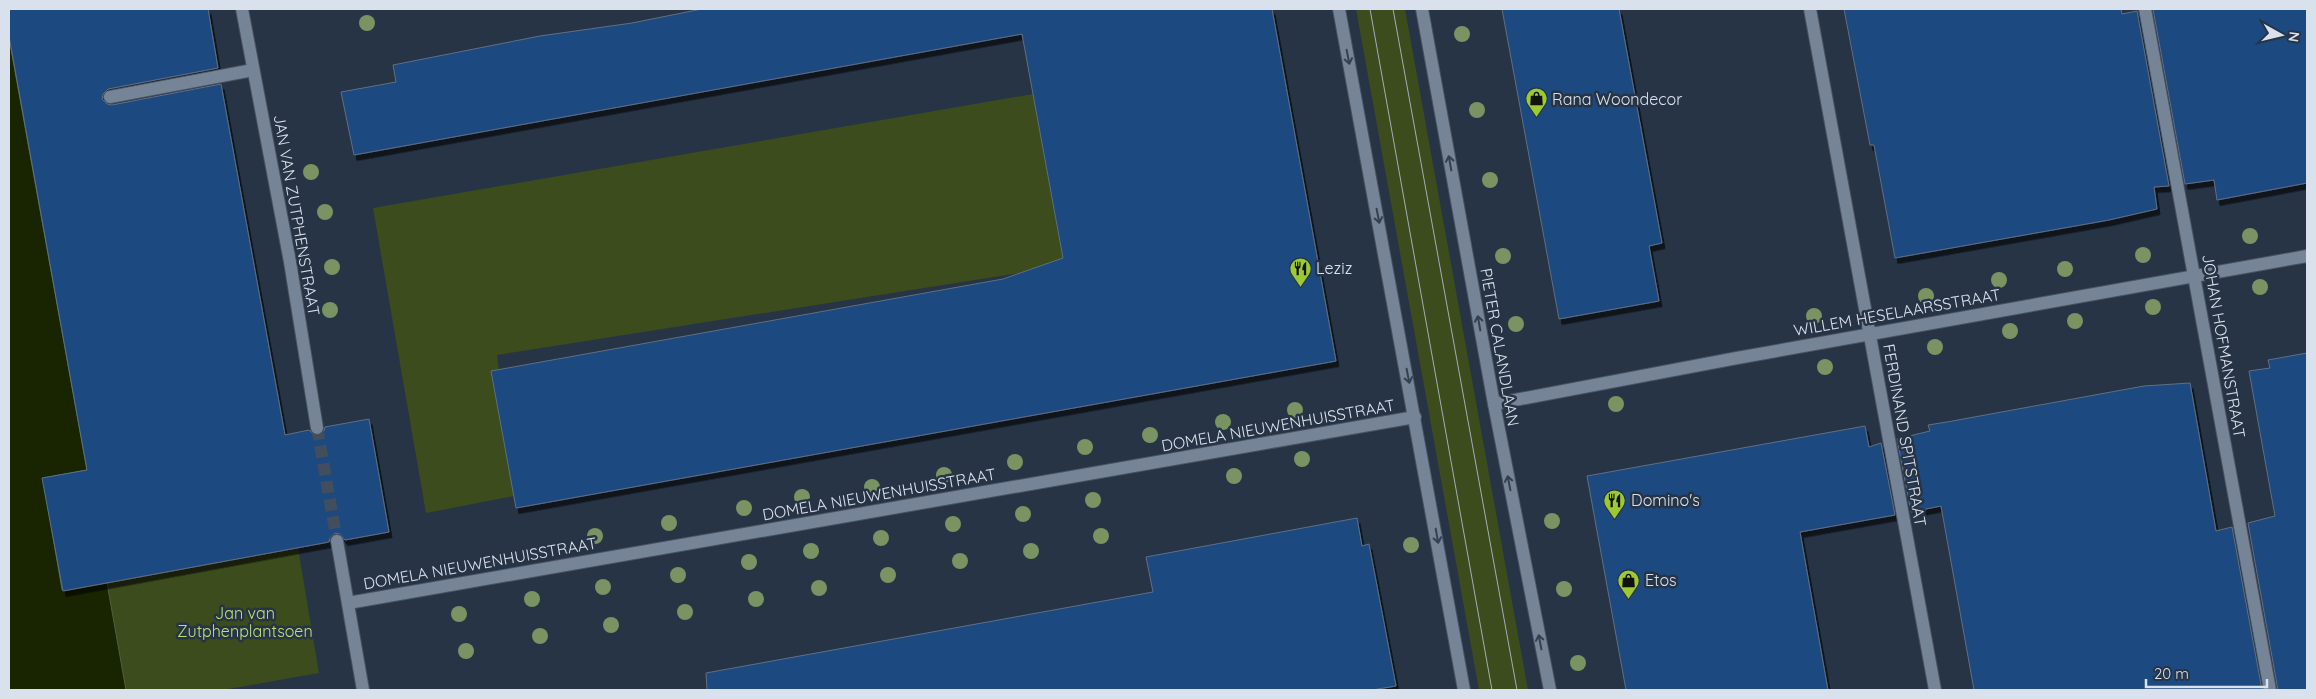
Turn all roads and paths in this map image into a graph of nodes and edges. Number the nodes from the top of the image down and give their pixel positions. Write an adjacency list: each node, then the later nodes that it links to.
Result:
1 (242, 9): 6 (street, JAN VAN ZUTPHENSTRAAT)
2 (1338, 9): 12 (street, one-way to 12)
3 (1422, 9): 11 (street, PIETER CALANDLAAN, one-way to 3)
4 (1810, 9): 10 (street, FERDINAND SPITSTRAAT)
5 (2145, 9): 9 (street, JOHAN HOFMANSTRAAT)
6 (253, 70): 7 (street); 13 (street, JAN VAN ZUTPHENSTRAAT)
7 (110, 97)
8 (2307, 256): 9 (street, WILLEM HESELAARSSTRAAT)
9 (2195, 276): 10 (street, WILLEM HESELAARSSTRAAT); 20 (street, JOHAN HOFMANSTRAAT)
10 (1870, 334): 11 (street, WILLEM HESELAARSSTRAAT); 19 (street, FERDINAND SPITSTRAAT)
11 (1494, 404): 18 (street, PIETER CALANDLAAN, one-way to 11)
12 (1415, 417): 15 (street, DOMELA NIEUWENHUISSTRAAT); 17 (street, one-way to 17)
13 (316, 428)
14 (337, 541): 15 (street)
15 (348, 603): 16 (street)
16 (363, 690)
17 (1464, 690)
18 (1550, 690)
19 (1935, 690)
20 (2270, 690)

